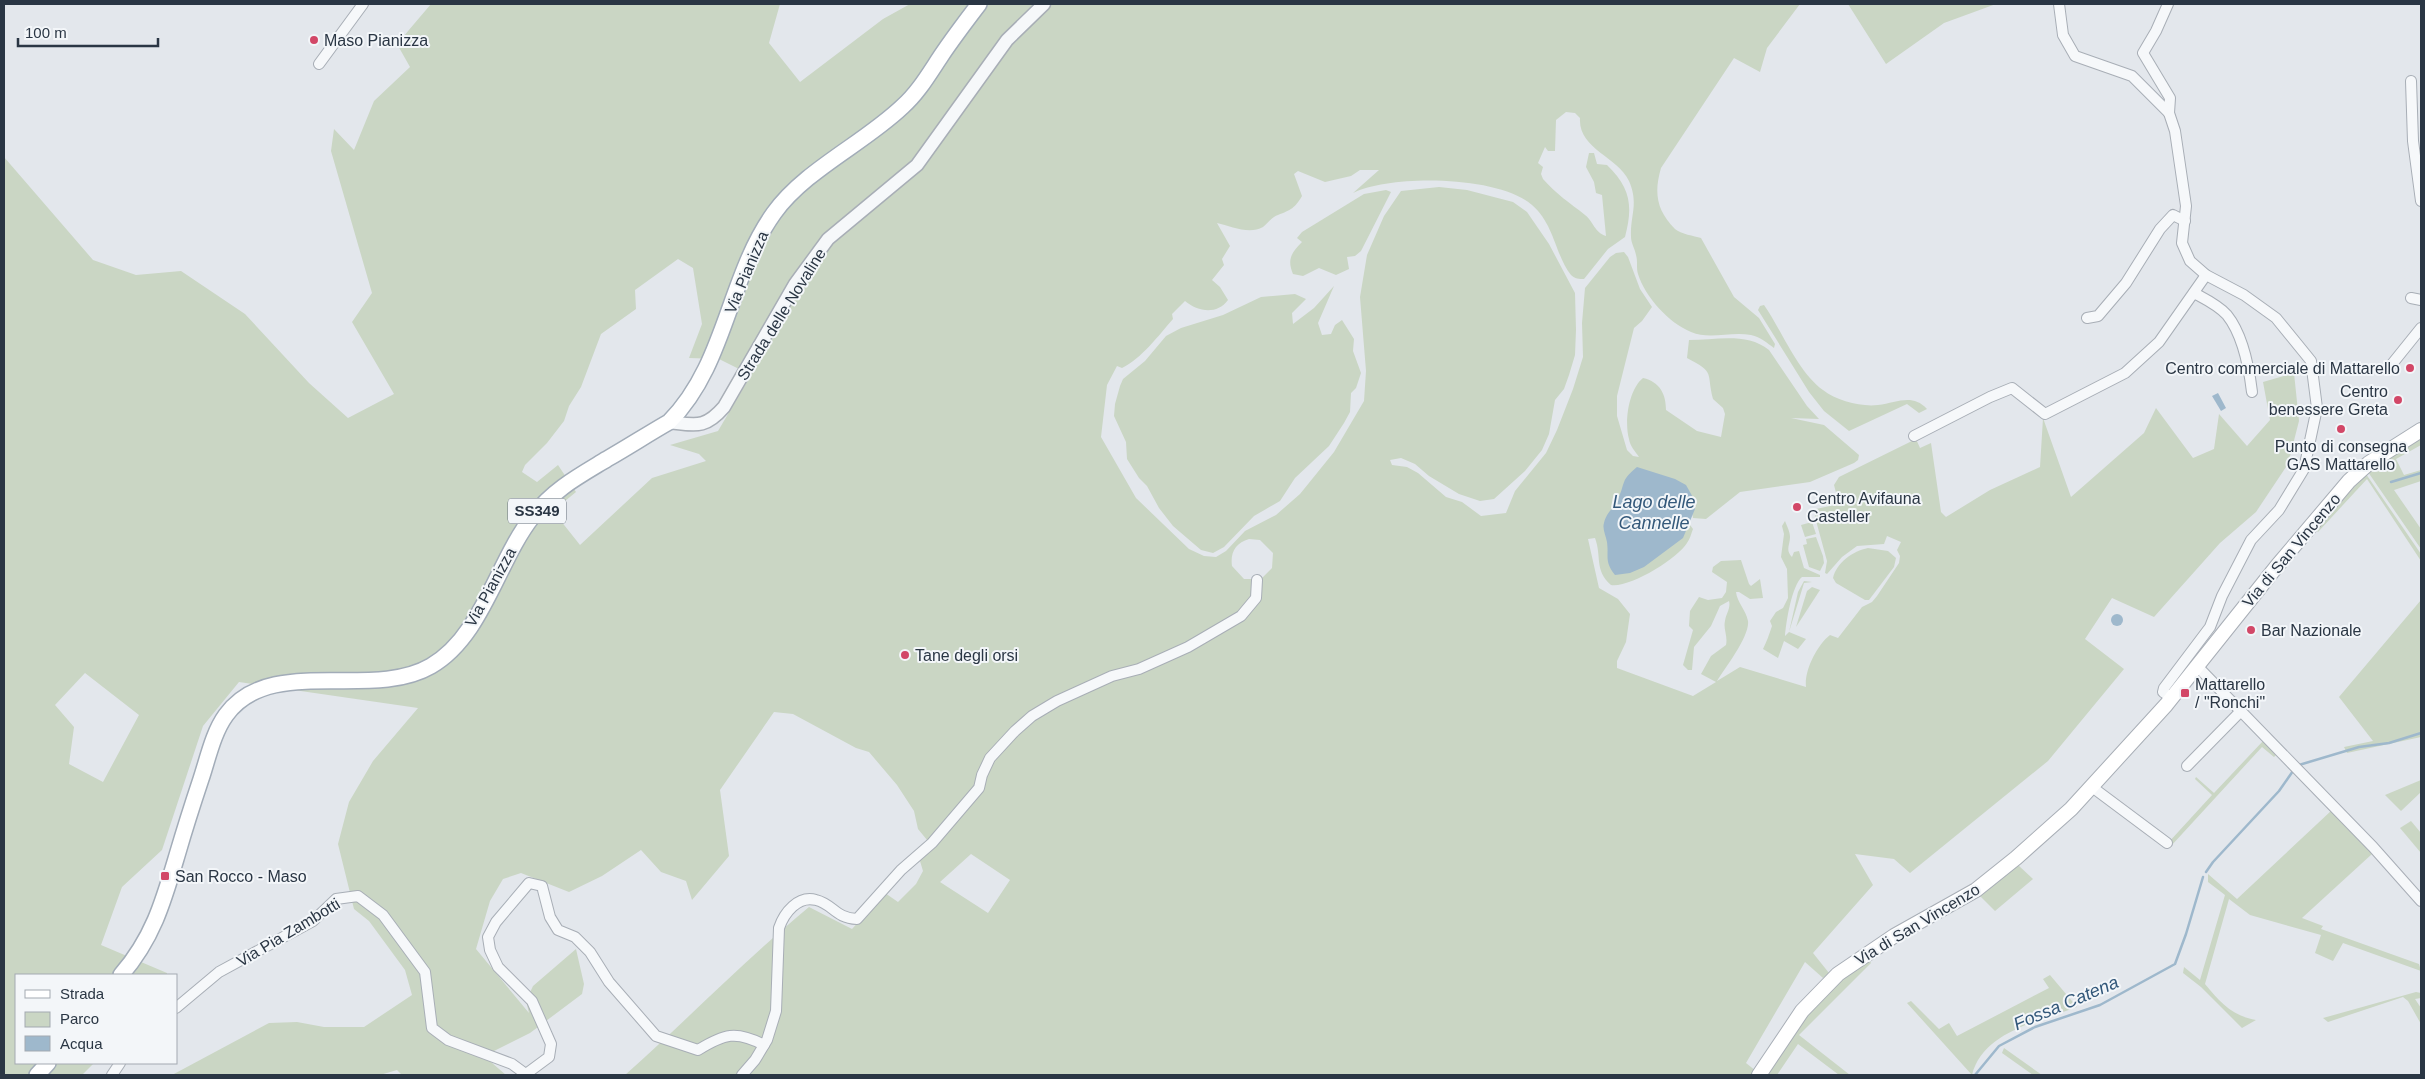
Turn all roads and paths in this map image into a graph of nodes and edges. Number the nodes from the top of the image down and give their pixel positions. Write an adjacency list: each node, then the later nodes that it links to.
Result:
1 (363, 4): 6 (street)
2 (979, 4): 17 (main road, Via Pianizza / SS349)
3 (1044, 4): 17 (street, Strada delle Novaline)
4 (2059, 4): 8 (street)
5 (2168, 4): 8 (street)
6 (319, 64)
7 (2411, 81): 9 (street)
8 (2169, 113): 10 (street)
9 (2421, 201)
10 (2185, 221): 11 (street); 13 (street)
11 (2206, 275): 12 (street); 22 (street)
12 (2194, 293): 16 (street); 19 (street)
13 (2087, 318)
14 (2421, 328): 15 (street)
15 (2388, 369)
16 (2252, 392)
17 (669, 422): 28 (main road, Via Pianizza / SS349)
18 (2421, 430): 21 (main road, Via di San Vincenzo)
19 (1914, 436)
20 (1256, 580): 30 (street)
21 (2197, 666): 22 (main road, Via di San Vincenzo); 23 (street)
22 (2177, 682): 25 (main road, Via di San Vincenzo)
23 (2240, 712): 24 (street); 27 (street)
24 (2187, 766)
25 (2092, 787): 26 (street); 37 (main road, Via di San Vincenzo)
26 (2167, 844)
27 (2421, 901)
28 (122, 974)
29 (178, 1006): 35 (street, Via Pia Zambotti)
30 (764, 1045): 35 (street); 36 (street)
31 (47, 1064): 33 (main road)
32 (119, 1064): 34 (street)
33 (37, 1075)
34 (112, 1075)
35 (526, 1075)
36 (742, 1075)
37 (1759, 1075)

